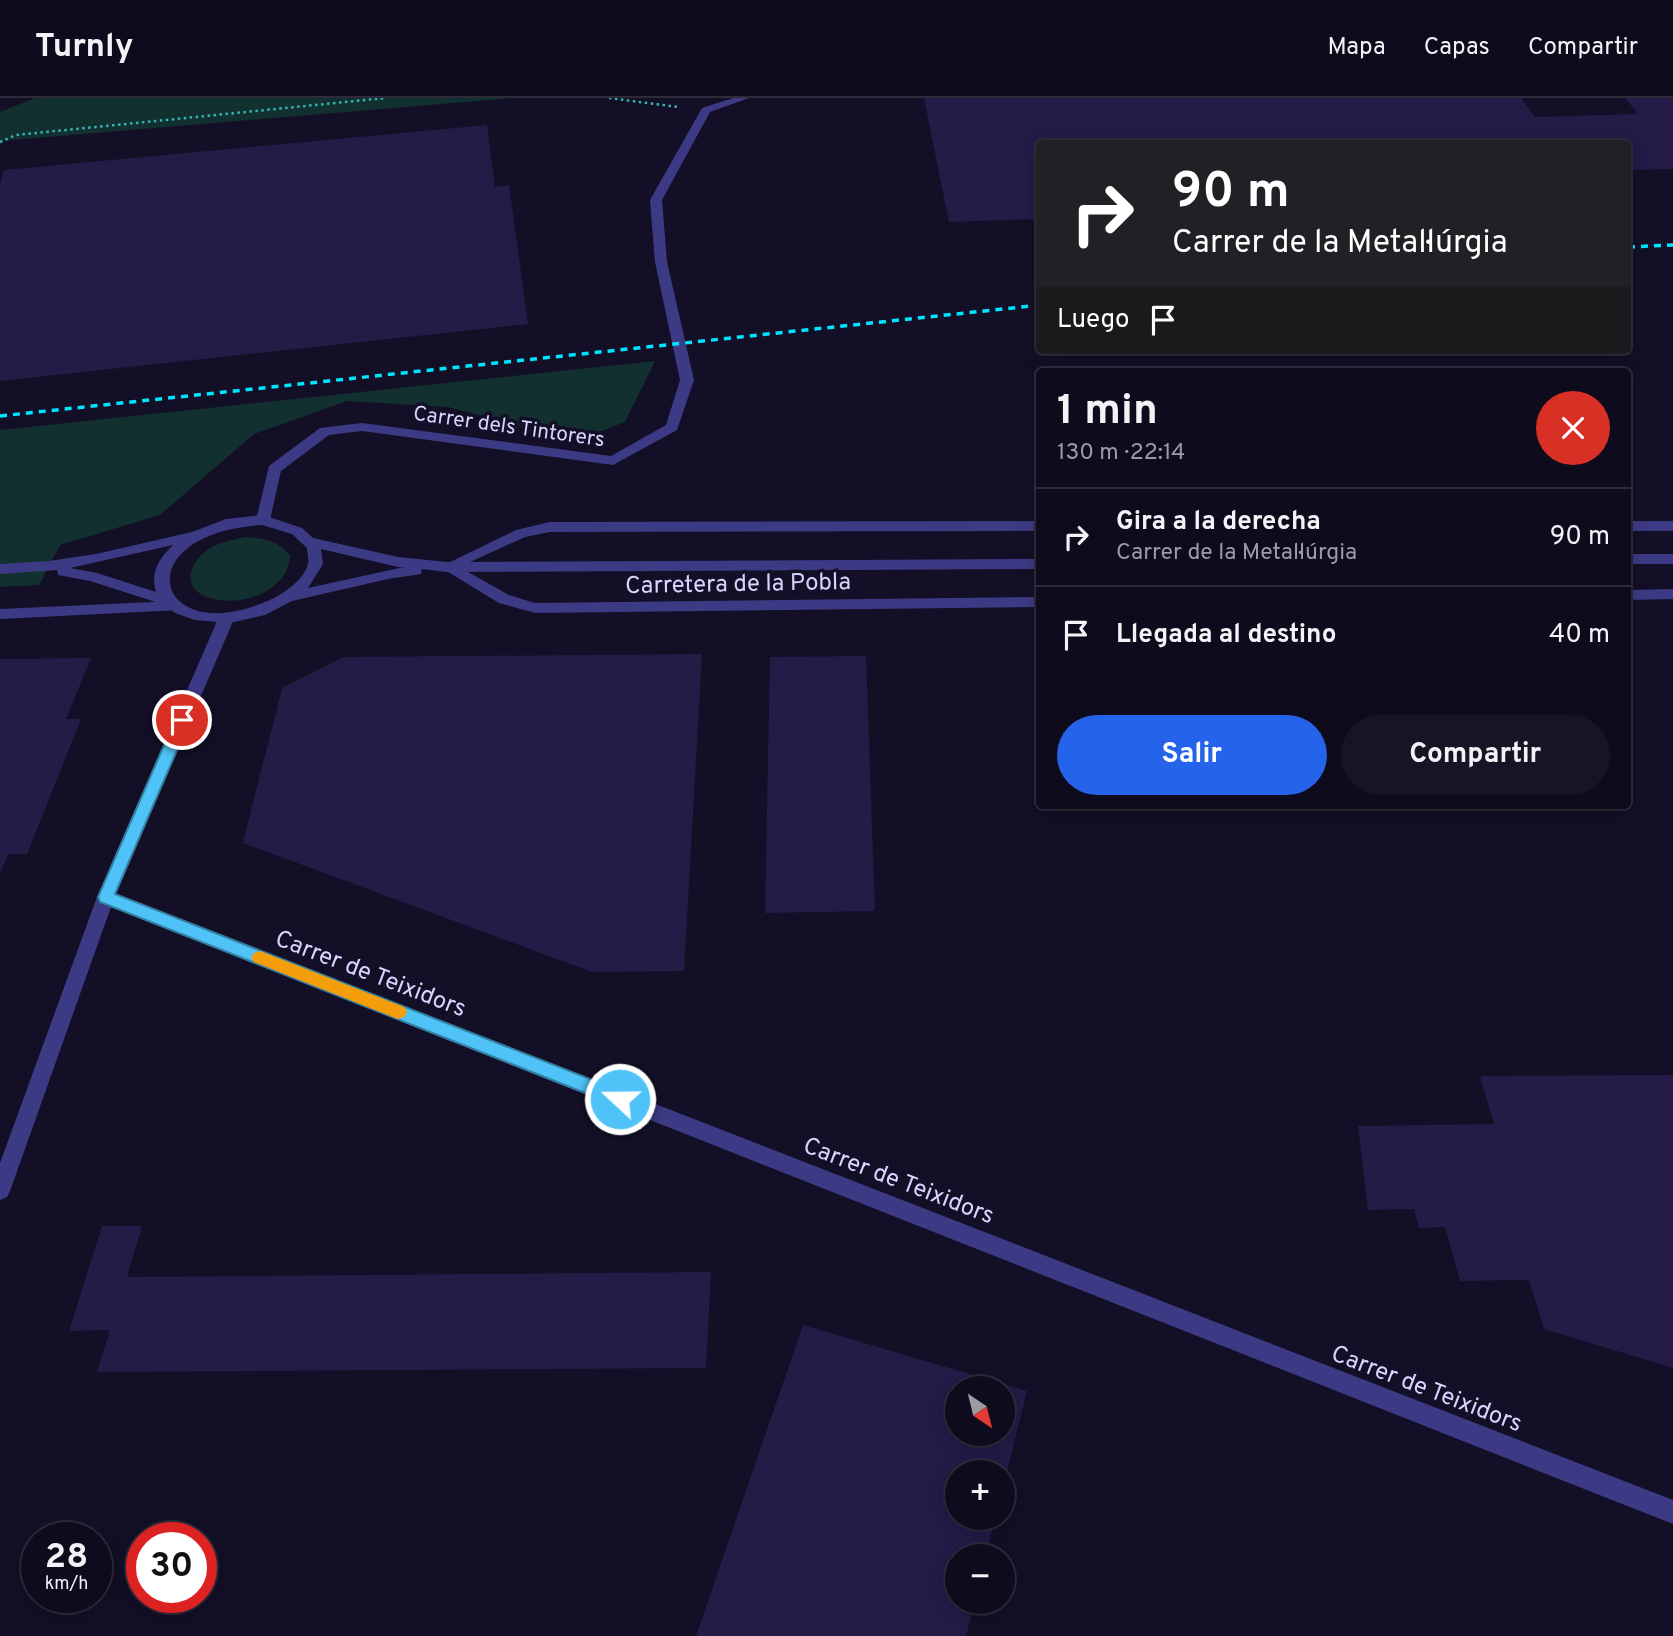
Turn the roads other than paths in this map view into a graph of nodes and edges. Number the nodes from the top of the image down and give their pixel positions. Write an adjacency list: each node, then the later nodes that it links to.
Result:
1 (744, 98): 2 (street, Carrer dels Tintorers)
2 (263, 520): 6 (street); 7 (street)
3 (1036, 526): 11 (street, Carretera de la Pobla)
4 (1631, 526): 5 (street)
5 (1673, 526)
6 (203, 532): 13 (street); 18 (street)
7 (312, 542): 11 (street, Carretera de la Pobla); 16 (street)
8 (1631, 559): 9 (street)
9 (1673, 559)
10 (1036, 564): 11 (street, Carretera de la Pobla)
11 (447, 567): 16 (street, Carretera de la Pobla); 17 (street, Carretera de la Pobla)
12 (0, 569): 13 (street)
13 (42, 569): 18 (street)
14 (1673, 594): 15 (street)
15 (1631, 595)
16 (293, 596): 20 (street)
17 (1036, 602)
18 (173, 604): 19 (street); 20 (street)
19 (0, 614)
20 (226, 619): 21 (street)
21 (106, 897): 22 (street); 23 (street, Carrer de Teixidors)
22 (0, 1191)
23 (1673, 1512)

